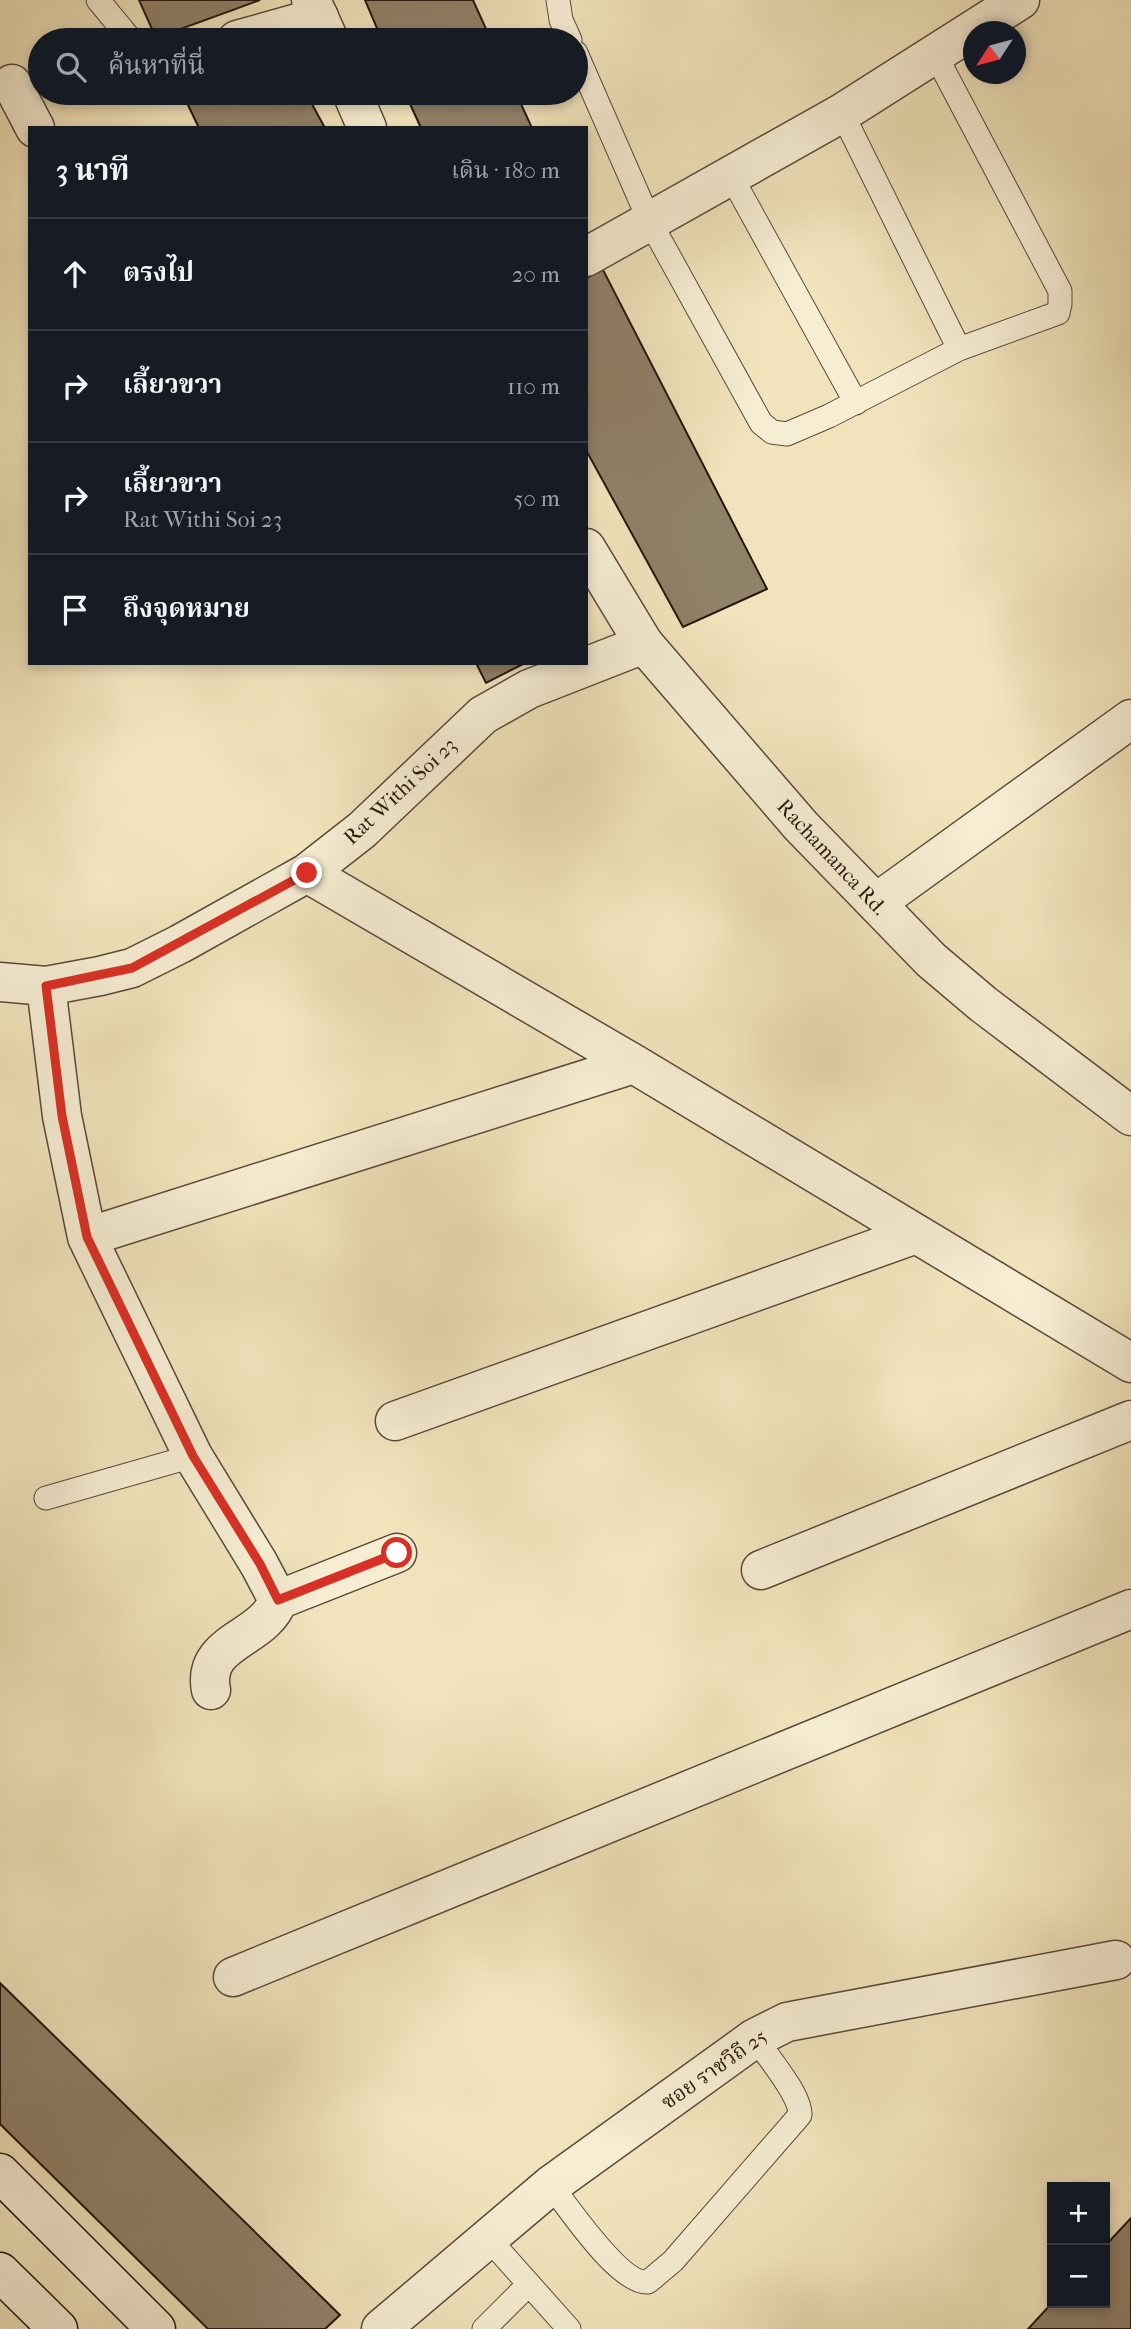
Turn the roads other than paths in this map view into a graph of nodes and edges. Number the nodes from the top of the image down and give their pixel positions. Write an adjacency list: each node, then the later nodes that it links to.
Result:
1 (98, 0): 5 (lane)
2 (558, 0): 7 (lane)
3 (1020, 0): 8 (street)
4 (319, 19): 6 (street)
5 (121, 28)
6 (284, 28)
7 (565, 28)
8 (935, 54): 12 (street); 18 (lane)
9 (588, 81): 16 (lane)
10 (17, 83): 13 (street)
11 (357, 105): 14 (street)
12 (842, 113): 15 (street); 18 (lane)
13 (34, 126)
14 (367, 126)
15 (731, 176): 16 (street); 19 (lane)
16 (649, 220): 17 (street); 19 (lane)
17 (588, 256)
18 (959, 349): 19 (lane)
19 (856, 403)
20 (588, 551): 21 (street, Rachamanca Rd.)
21 (644, 643): 23 (street, Rat Withi Soi 23); 24 (street, Rachamanca Rd.)
22 (1131, 719): 24 (street)
23 (307, 873): 26 (street, Rat Withi Soi 23); 27 (street)
24 (876, 903): 28 (street, Rachamanca Rd.)
25 (0, 982): 26 (street, Rat Withi Soi 23)
26 (46, 986): 30 (street)
27 (634, 1064): 29 (street); 30 (street)
28 (1131, 1116)
29 (916, 1234): 31 (street); 32 (street)
30 (87, 1237): 34 (street)
31 (1131, 1363)
32 (395, 1420)
33 (1131, 1420): 37 (street)
34 (193, 1456): 35 (lane); 38 (street)
35 (47, 1498)
36 (397, 1553): 38 (street)
37 (761, 1570)
38 (278, 1600): 40 (street)
39 (1131, 1609): 42 (street)
40 (211, 1690)
41 (1116, 1960): 43 (street, ซอย ราชวิถี 25)
42 (233, 1977)
43 (755, 2038): 45 (street, ซอย ราชวิถี 25); 45 (lane)
44 (0, 2173): 50 (street)
45 (551, 2185): 46 (street, ซอย ราชวิถี 25)
46 (487, 2237): 48 (lane); 51 (street, ซอย ราชวิถี 25)
47 (0, 2273): 49 (street)
48 (529, 2284): 52 (lane); 53 (lane)
49 (58, 2329)
50 (156, 2329)
51 (382, 2329)
52 (484, 2329)
53 (569, 2329)

